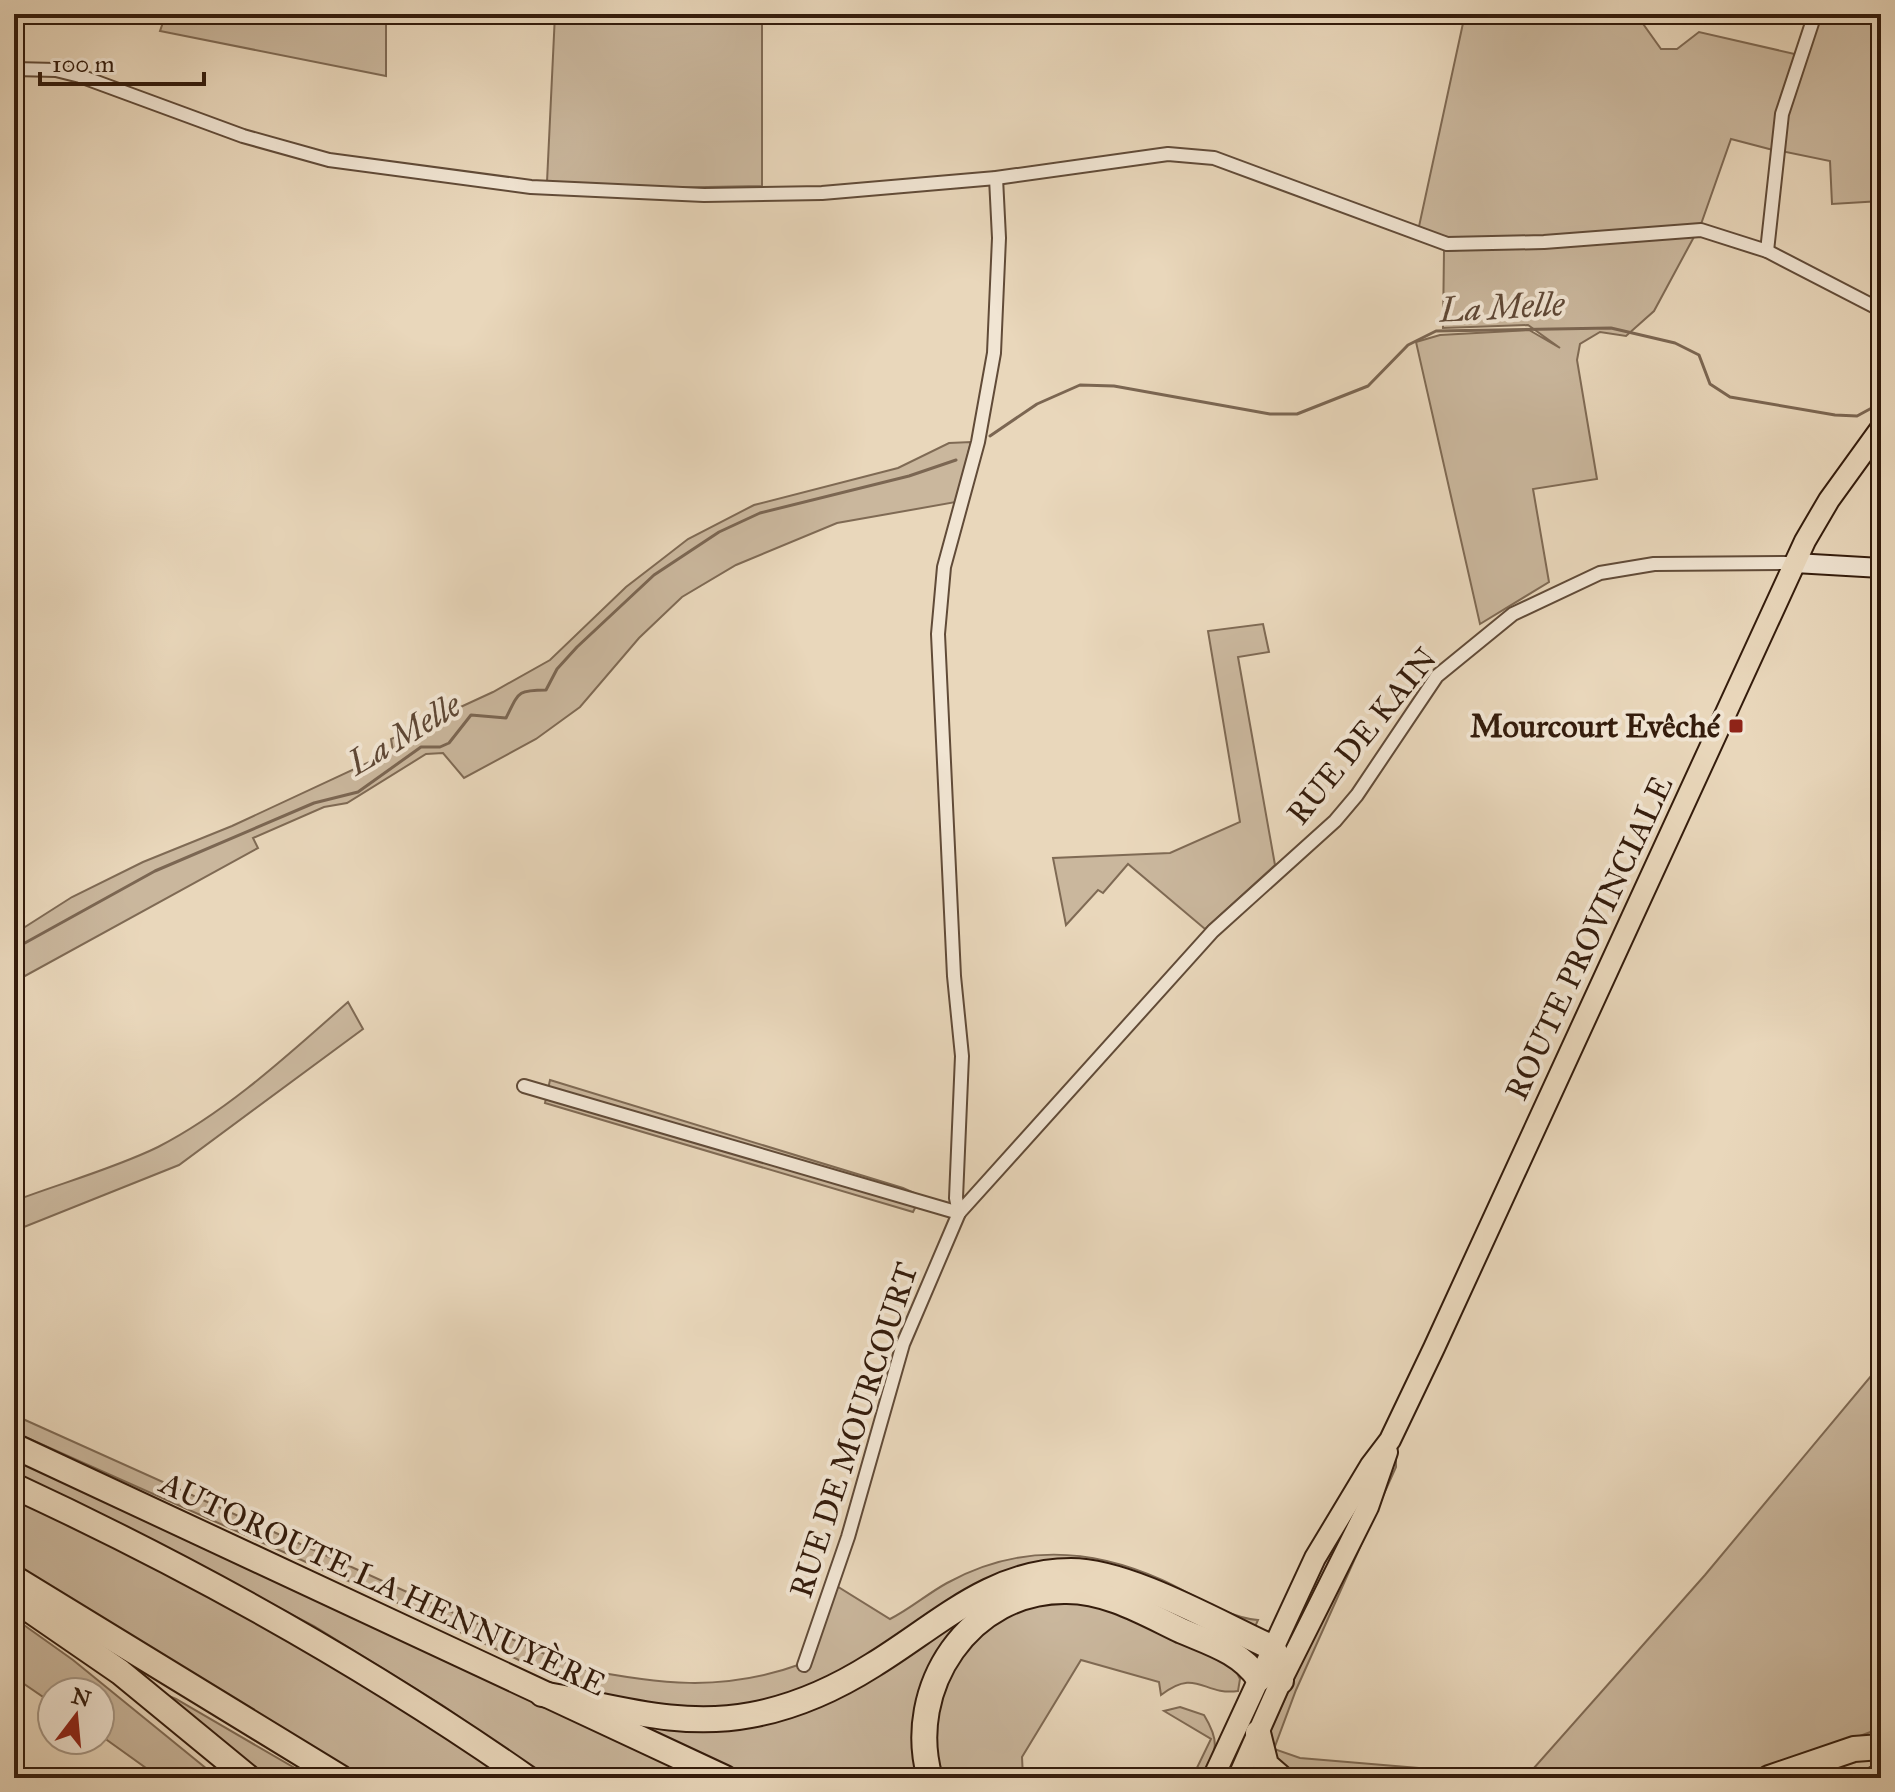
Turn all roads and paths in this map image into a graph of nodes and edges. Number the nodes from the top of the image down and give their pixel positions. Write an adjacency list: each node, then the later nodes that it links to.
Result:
1 (1815, 14): 4 (street)
2 (14, 69): 3 (street)
3 (996, 178): 4 (street); 10 (street)
4 (1767, 251): 5 (street)
5 (1881, 310)
6 (1881, 428): 7 (main road, ROUTE PROVINCIALE)
7 (1795, 563): 8 (street); 10 (street, RUE DE KAIN); 11 (main road, ROUTE PROVINCIALE)
8 (1881, 568)
9 (524, 1086): 10 (street)
10 (959, 1213): 17 (street, RUE DE MOURCOURT)
11 (1390, 1440): 16 (main road); 18 (main road)
12 (14, 1446): 19 (highway, AUTOROUTE LA HENNUYÈRE)
13 (14, 1486): 24 (highway)
14 (14, 1578): 23 (highway)
15 (14, 1599): 22 (highway)
16 (1273, 1648): 18 (highway); 19 (highway)
17 (804, 1665)
18 (1270, 1680): 20 (main road); 26 (highway); 27 (main road)
19 (542, 1694): 25 (highway, AUTOROUTE LA HENNUYÈRE)
20 (1258, 1733): 28 (main road); 29 (highway)
21 (1881, 1749): 30 (highway); 31 (highway)
22 (249, 1778)
23 (341, 1778)
24 (527, 1778)
25 (725, 1778)
26 (930, 1778)
27 (1213, 1778)
28 (1238, 1778)
29 (1281, 1778)
30 (1769, 1778)
31 (1805, 1778)

